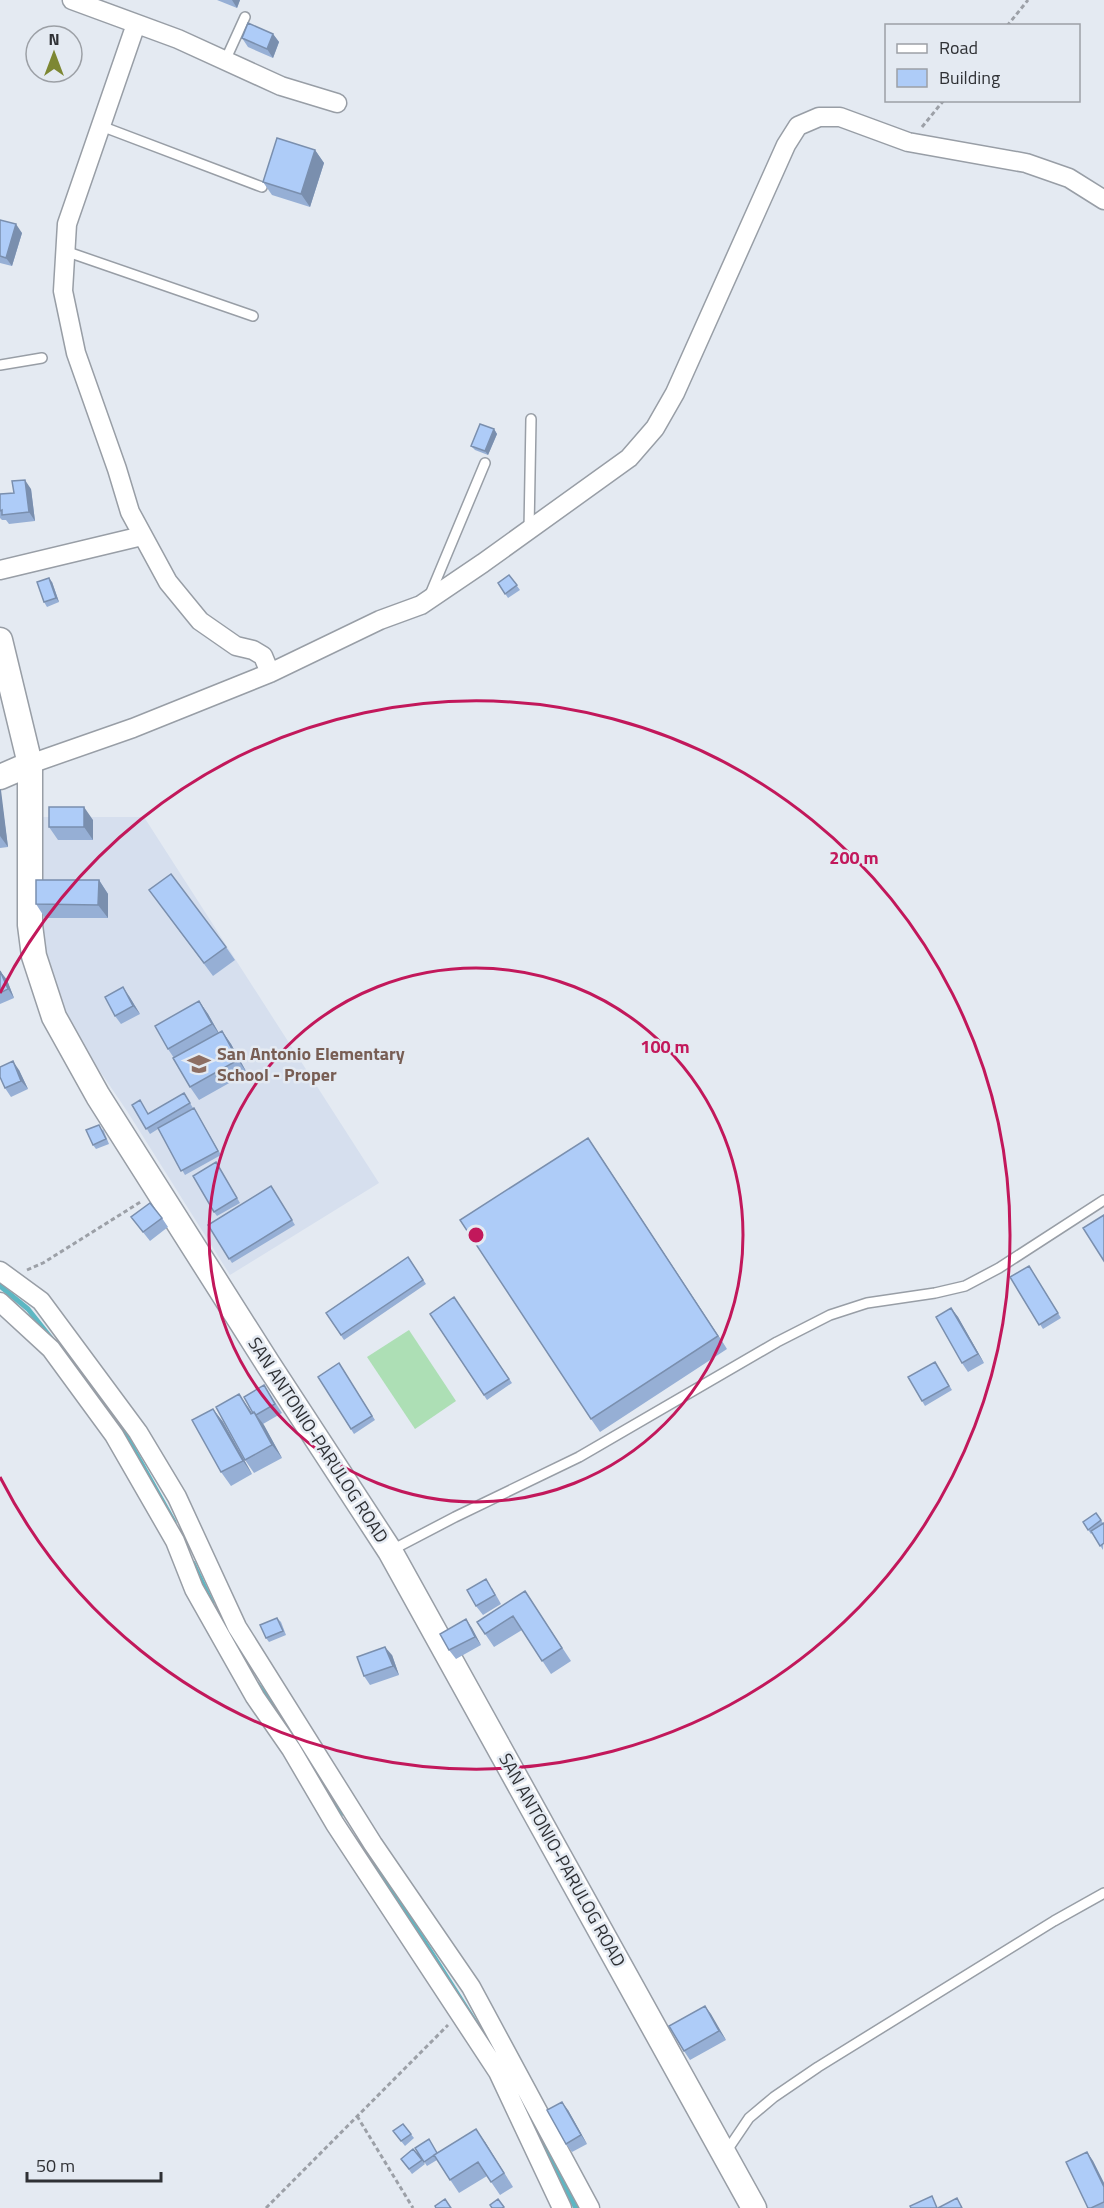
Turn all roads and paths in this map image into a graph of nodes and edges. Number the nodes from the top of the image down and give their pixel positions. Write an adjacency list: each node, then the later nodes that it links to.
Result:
1 (72, 0): 3 (street)
2 (1028, 0): 6 (path)
3 (109, 6): 5 (street)
4 (246, 17): 7 (lane)
5 (136, 24): 7 (street); 10 (street)
6 (1009, 24)
7 (225, 61): 9 (street)
8 (942, 102): 11 (path)
9 (336, 103)
10 (100, 126): 12 (lane); 14 (street)
11 (908, 142): 13 (street); 20 (street)
12 (262, 187)
13 (1104, 200)
14 (66, 251): 15 (lane); 21 (street)
15 (253, 316)
16 (42, 358): 17 (lane)
17 (0, 365)
18 (531, 418): 20 (lane)
19 (485, 463): 23 (lane)
20 (529, 531): 23 (street)
21 (142, 536): 22 (street); 25 (street)
22 (0, 570)
23 (428, 599): 25 (street)
24 (0, 640): 26 (street, SAN ANTONIO-PARULOG ROAD)
25 (270, 673): 26 (street)
26 (30, 764): 27 (street); 28 (street, SAN ANTONIO-PARULOG ROAD)
27 (0, 777)
28 (158, 1191): 30 (path); 32 (street, SAN ANTONIO-PARULOG ROAD)
29 (1104, 1200): 32 (lane)
30 (4, 1274): 40 (street)
31 (0, 1302): 34 (street)
32 (390, 1551): 36 (street, SAN ANTONIO-PARULOG ROAD)
33 (1104, 1893): 36 (lane)
34 (460, 2013): 35 (path); 39 (street)
35 (357, 2116): 37 (path); 38 (path)
36 (724, 2154): 41 (street, SAN ANTONIO-PARULOG ROAD)
37 (266, 2208)
38 (413, 2208)
39 (562, 2208)
40 (590, 2208)
41 (754, 2208)

